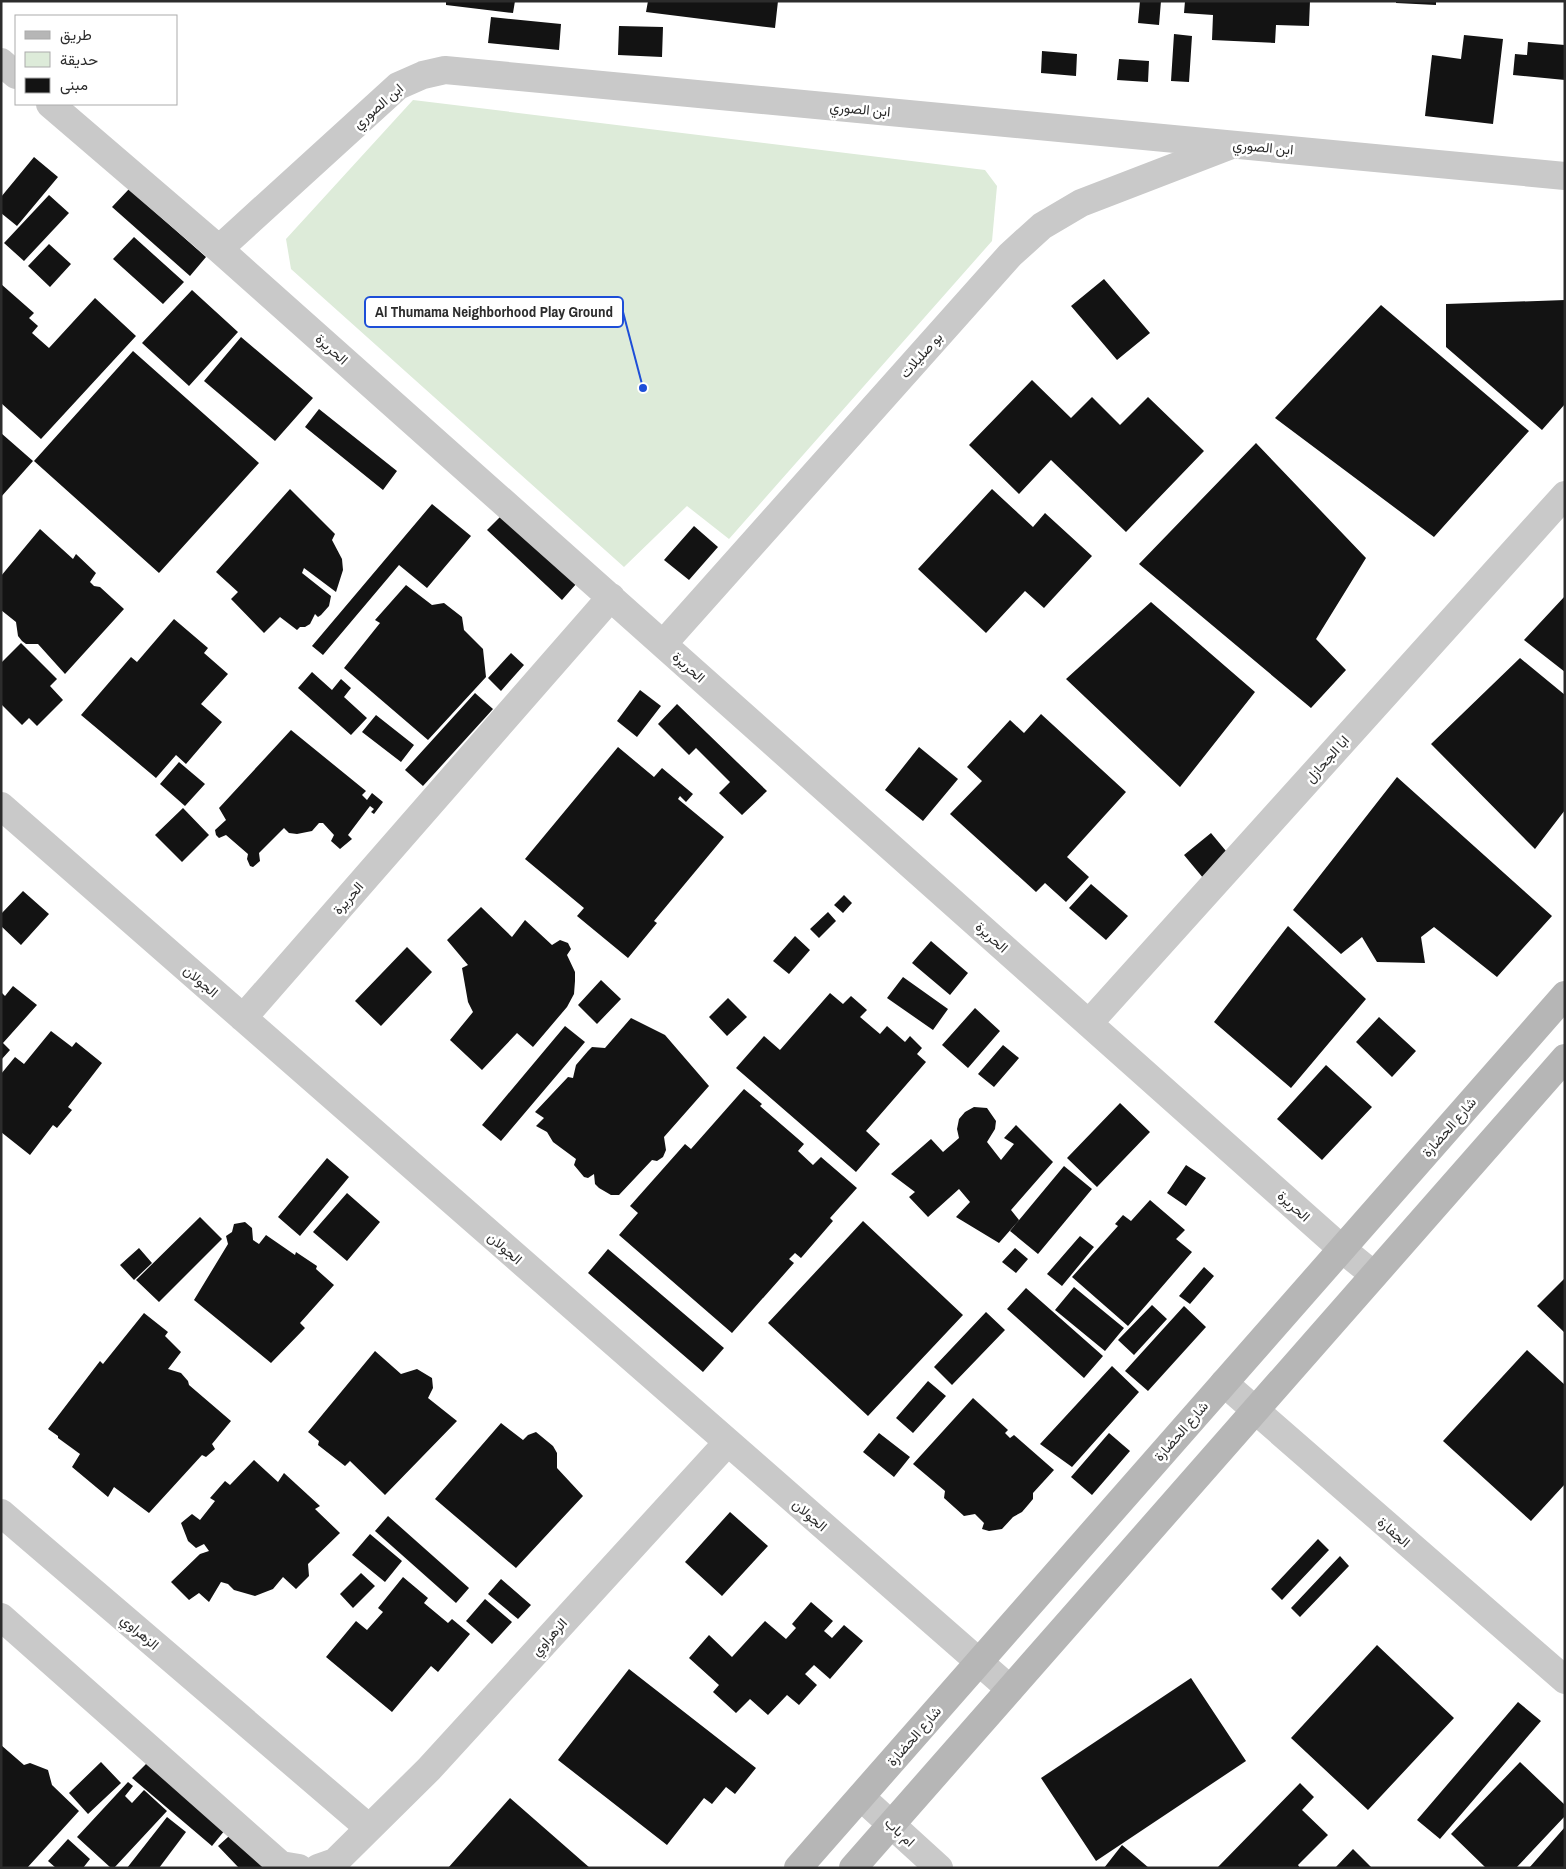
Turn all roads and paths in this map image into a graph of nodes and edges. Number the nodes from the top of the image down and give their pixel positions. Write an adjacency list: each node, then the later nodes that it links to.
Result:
1 (1, 62): 2 (street)
2 (15, 74)
3 (51, 105): 6 (street, الحريرة)
4 (1235, 144): 5 (street, ابن الصوري); 6 (street, ابن الصوري); 9 (street, بو صليلات)
5 (1565, 176)
6 (219, 249): 8 (street, الحريرة)
7 (1565, 494): 13 (street, ابا الجحازل)
8 (611, 597): 9 (street, الحريرة); 12 (street, الحريرة)
9 (664, 644): 13 (street, الحريرة)
10 (1, 806): 12 (street, الجولان)
11 (1565, 996): 15 (street, شارع الحضارة)
12 (243, 1018): 19 (street, الجولان)
13 (1089, 1023): 15 (street, الحريرة)
14 (1565, 1058): 16 (street)
15 (1342, 1249): 16 (street, الحريرة); 17 (street, شارع الحضارة)
16 (1374, 1275): 18 (street)
17 (1224, 1383): 18 (street, الجفارة); 22 (street, شارع الحضارة)
18 (1255, 1410): 23 (street, الجفارة); 24 (street)
19 (727, 1443): 22 (street, الجولان); 27 (street, الزهراوي)
20 (1, 1513): 27 (street, الزهراوي)
21 (1, 1617): 28 (street)
22 (978, 1662): 24 (street, الجولان); 25 (street, شارع الحضارة)
23 (1565, 1680)
24 (1010, 1689): 26 (street)
25 (861, 1797): 26 (street, ام باب); 30 (street, شارع الحضارة)
26 (892, 1824): 31 (street); 32 (street, ام باب)
27 (369, 1828): 29 (street, الزهراوي)
28 (299, 1868)
29 (318, 1868)
30 (798, 1868)
31 (853, 1868)
32 (939, 1868)

